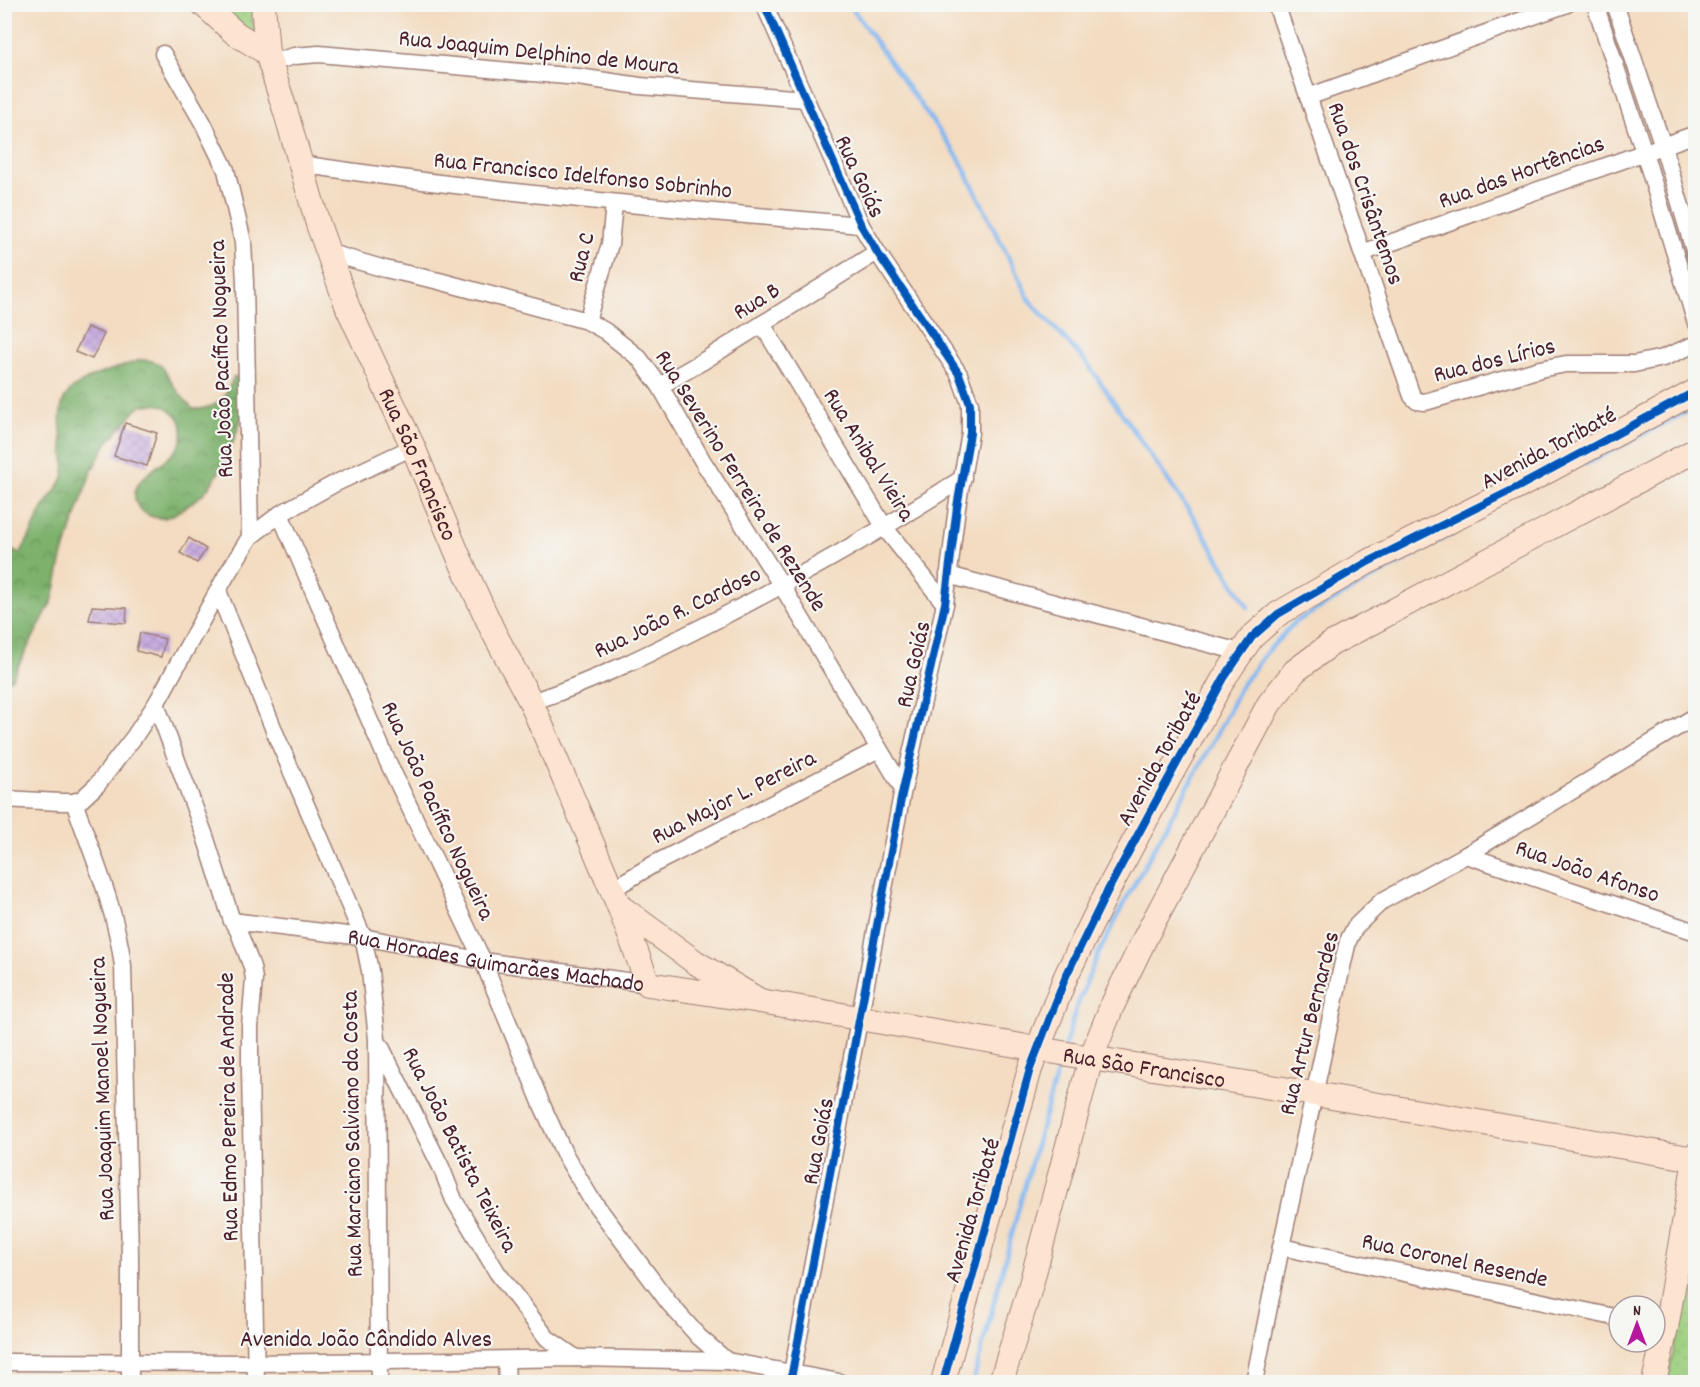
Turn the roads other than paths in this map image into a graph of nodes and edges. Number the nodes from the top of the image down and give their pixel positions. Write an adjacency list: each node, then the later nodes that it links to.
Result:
1 (203, 4): 9 (street)
2 (264, 4): 9 (street, Rua São Francisco)
3 (764, 4): 11 (street, Rua Goiás)
4 (1276, 4): 10 (street, Rua dos Crisântemos)
5 (1567, 4): 10 (street)
6 (1595, 4): 14 (street)
7 (1615, 4): 13 (street)
8 (163, 54): 35 (street, Rua João Pacífico Nogueira)
9 (268, 58): 11 (street, Rua Joaquim Delphino de Moura); 15 (street, Rua São Francisco)
10 (1308, 97): 20 (street, Rua dos Crisântemos)
11 (804, 99): 17 (street, Rua Goiás)
12 (1695, 134): 13 (street, Rua das Hortências)
13 (1663, 146): 14 (street, Rua das Hortências); 21 (street)
14 (1644, 152): 20 (street, Rua das Hortências); 22 (street)
15 (300, 164): 16 (street, Rua Francisco Idelfonso Sobrinho); 18 (street, Rua São Francisco)
16 (614, 204): 17 (street, Rua Francisco Idelfonso Sobrinho); 23 (street, Rua C)
17 (861, 225): 19 (street, Rua Goiás)
18 (327, 252): 23 (street, Rua Severino Ferreira de Rezende); 30 (street, Rua São Francisco)
19 (877, 252): 25 (street, Rua B); 32 (street, Rua Goiás)
20 (1362, 253): 29 (street, Rua dos Crisântemos)
21 (1695, 257)
22 (1689, 276): 24 (street)
23 (587, 321): 27 (street, Rua Severino Ferreira de Rezende)
24 (1695, 323)
25 (762, 324): 27 (street, Rua B); 34 (street, Rua Anibal Vieira)
26 (1695, 344): 29 (street, Rua dos Lírios)
27 (660, 386): 37 (street, Rua Severino Ferreira de Rezende)
28 (1695, 391): 40 (street, Avenida Toribaté)
29 (1412, 396)
30 (413, 447): 33 (street); 41 (street, Rua São Francisco)
31 (1695, 450): 59 (street)
32 (963, 478): 34 (street, Rua João R. Cardoso); 36 (street, Rua Goiás)
33 (280, 514): 35 (street); 53 (street, Rua João Pacífico Nogueira)
34 (885, 528): 37 (street, Rua João R. Cardoso); 39 (street, Rua Anibal Vieira)
35 (250, 537): 38 (street)
36 (948, 575): 39 (street, Rua Goiás); 40 (street)
37 (782, 586): 41 (street, Rua João R. Cardoso); 44 (street, Rua Severino Ferreira de Rezende)
38 (218, 591): 42 (street); 52 (street, Rua Marciano Salviano da Costa)
39 (945, 604): 45 (street, Rua Goiás)
40 (1240, 652): 58 (street, Avenida Toribaté)
41 (531, 702): 49 (street, Rua São Francisco)
42 (156, 704): 47 (street); 50 (street, Rua Edmo Pereira de Andrade)
43 (1695, 716): 48 (street, Rua Artur Bernardes)
44 (879, 749): 45 (street, Rua Severino Ferreira de Rezende); 49 (street, Rua Major L. Pereira)
45 (903, 789): 56 (street, Rua Goiás)
46 (4, 799): 47 (street)
47 (74, 802): 71 (street, Rua Joaquim Manoel Nogueira)
48 (1466, 855): 51 (street, Rua João Afonso); 60 (street, Rua Artur Bernardes)
49 (615, 898): 54 (street, Rua São Francisco); 55 (street, Rua São Francisco)
50 (232, 921): 52 (street, Rua Horades Guimarães Machado); 72 (street, Rua Edmo Pereira de Andrade)
51 (1695, 932)
52 (363, 938): 53 (street, Rua Horades Guimarães Machado); 57 (street, Rua Marciano Salviano da Costa)
53 (483, 961): 54 (street, Rua Horades Guimarães Machado); 69 (street, Rua João Pacífico Nogueira)
54 (648, 984): 55 (street, Rua Horades Guimarães Machado)
55 (760, 1001): 56 (street, Rua São Francisco)
56 (861, 1018): 58 (street, Rua São Francisco); 73 (street, Rua Goiás)
57 (377, 1039): 66 (street, Rua João Batista Teixeira); 67 (street, Rua Marciano Salviano da Costa)
58 (1043, 1050): 59 (street, Rua São Francisco); 79 (street, Avenida Toribaté)
59 (1085, 1057): 60 (street, Rua São Francisco); 80 (street)
60 (1314, 1094): 61 (street, Rua São Francisco); 62 (street, Rua Artur Bernardes)
61 (1695, 1156): 63 (street)
62 (1281, 1247): 64 (street, Rua Coronel Resende); 81 (street, Rua Artur Bernardes)
63 (1667, 1297)
64 (1607, 1315)
65 (1658, 1354): 82 (street)
66 (576, 1358): 68 (street, Avenida João Cândido Alves); 69 (street, Avenida João Cândido Alves)
67 (380, 1361): 68 (street, Avenida João Cândido Alves); 72 (street, Avenida João Cândido Alves); 76 (street, Rua Marciano Salviano da Costa)
68 (506, 1361): 77 (street)
69 (727, 1361): 73 (street)
70 (4, 1362): 71 (street, Avenida João Cândido Alves)
71 (129, 1362): 72 (street, Avenida João Cândido Alves); 74 (street, Rua Joaquim Manoel Nogueira)
72 (256, 1363): 75 (street, Rua Edmo Pereira de Andrade)
73 (792, 1373): 78 (street)
74 (130, 1383)
75 (256, 1383)
76 (379, 1383)
77 (507, 1383)
78 (839, 1383)
79 (943, 1383)
80 (1001, 1383)
81 (1254, 1383)
82 (1654, 1383)

